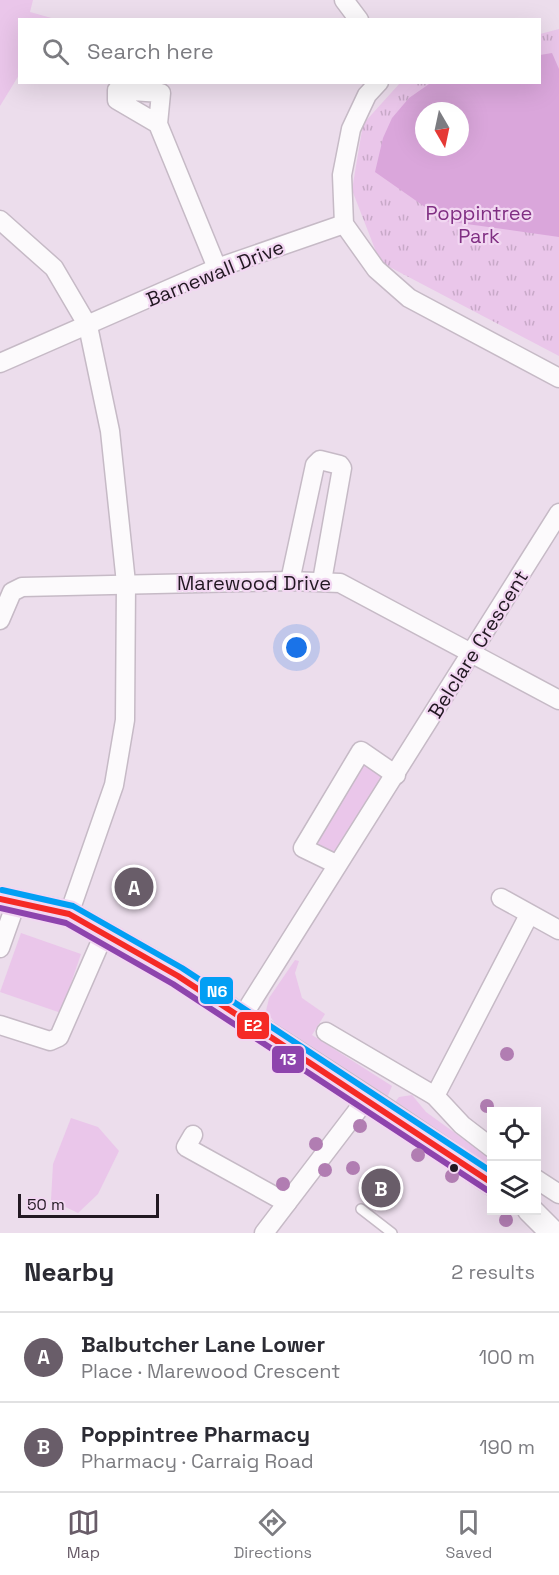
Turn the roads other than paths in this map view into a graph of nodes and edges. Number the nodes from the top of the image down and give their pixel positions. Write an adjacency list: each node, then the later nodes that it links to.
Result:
1 (344, 0): 2 (street)
2 (358, 18)
3 (376, 84): 6 (street)
4 (158, 124): 7 (street)
5 (0, 220): 8 (street)
6 (344, 224): 7 (street, Barnewall Drive); 10 (street)
7 (217, 268): 8 (street, Barnewall Drive)
8 (88, 326): 9 (street, Barnewall Drive); 14 (street)
9 (0, 363)
10 (559, 378)
11 (559, 513): 16 (street, Belclare Crescent)
12 (290, 581): 13 (street, Marewood Drive); 13 (street); 14 (street, Marewood Drive)
13 (322, 581): 16 (street, Marewood Drive)
14 (126, 583): 15 (street, Marewood Drive); 22 (street)
15 (0, 620)
16 (473, 652): 17 (street, Marewood Drive); 18 (street, Belclare Crescent)
17 (559, 700)
18 (396, 775): 19 (street, Belclare Crescent); 19 (street)
19 (336, 864): 27 (street, Belclare Crescent)
20 (501, 898): 23 (street)
21 (8, 901): 22 (street); 26 (street)
22 (69, 914): 25 (street)
23 (530, 915): 24 (street); 30 (street)
24 (559, 930)
25 (104, 934): 27 (street); 28 (street)
26 (0, 948)
27 (242, 1017): 31 (street)
28 (0, 1025)
29 (326, 1032): 30 (street)
30 (435, 1096): 33 (street)
31 (367, 1098): 34 (street); 37 (street)
32 (193, 1135): 37 (street)
33 (487, 1144)
34 (487, 1180)
35 (541, 1182): 36 (street)
36 (559, 1194)
37 (287, 1203): 40 (street)
38 (361, 1209): 41 (lane)
39 (535, 1215): 42 (street)
40 (269, 1231)
41 (392, 1233)
42 (553, 1233)

